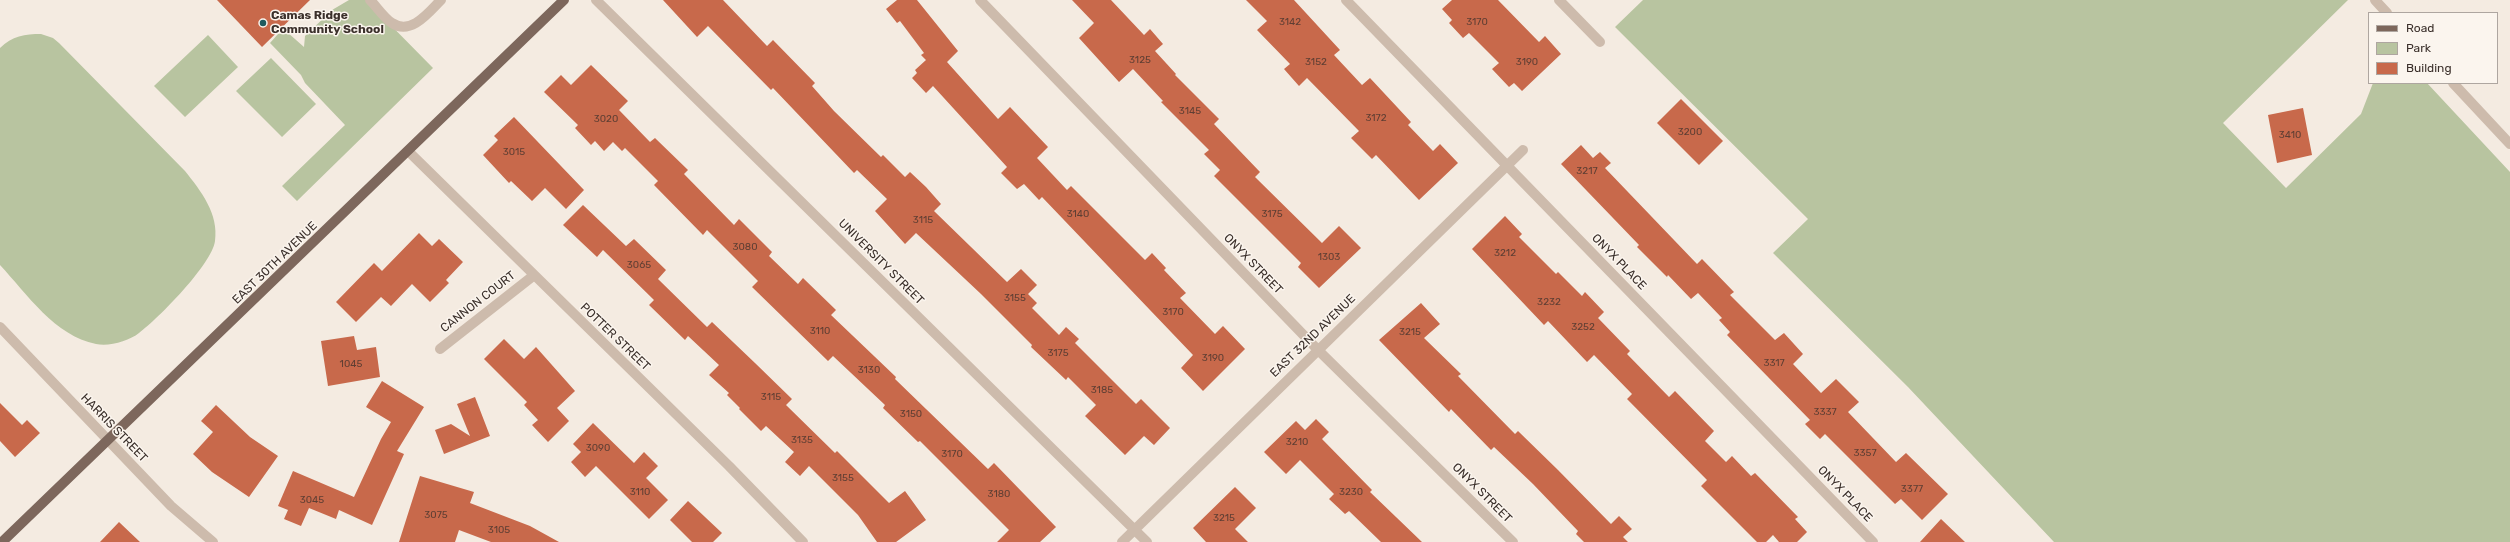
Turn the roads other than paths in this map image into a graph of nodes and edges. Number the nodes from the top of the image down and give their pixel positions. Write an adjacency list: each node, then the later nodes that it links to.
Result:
1 (370, 0): 2 (street)
2 (441, 0)
3 (564, 0): 14 (main road, EAST 30TH AVENUE)
4 (596, 0): 21 (street, UNIVERSITY STREET)
5 (980, 0): 19 (street, ONYX STREET)
6 (1346, 0): 15 (street, ONYX PLACE)
7 (1559, 0): 10 (street)
8 (2375, 0): 9 (street)
9 (2386, 12)
10 (1600, 42)
11 (2454, 84): 12 (street)
12 (2510, 144)
13 (1523, 150): 15 (street, EAST 32ND AVENUE)
14 (408, 151): 16 (street, POTTER STREET); 20 (main road, EAST 30TH AVENUE)
15 (1507, 166): 19 (street, EAST 32ND AVENUE); 28 (street, ONYX PLACE)
16 (533, 276): 18 (street, CANNON COURT); 24 (street, POTTER STREET)
17 (0, 328): 20 (street, HARRIS STREET)
18 (440, 349)
19 (1318, 350): 21 (street, EAST 32ND AVENUE); 27 (street, ONYX STREET)
20 (109, 441): 22 (main road, EAST 30TH AVENUE); 23 (street, HARRIS STREET)
21 (1135, 530): 25 (street, EAST 32ND AVENUE); 26 (street, UNIVERSITY STREET)
22 (2, 542)
23 (213, 542)
24 (803, 542)
25 (1122, 542)
26 (1147, 542)
27 (1513, 542)
28 (1873, 542)

